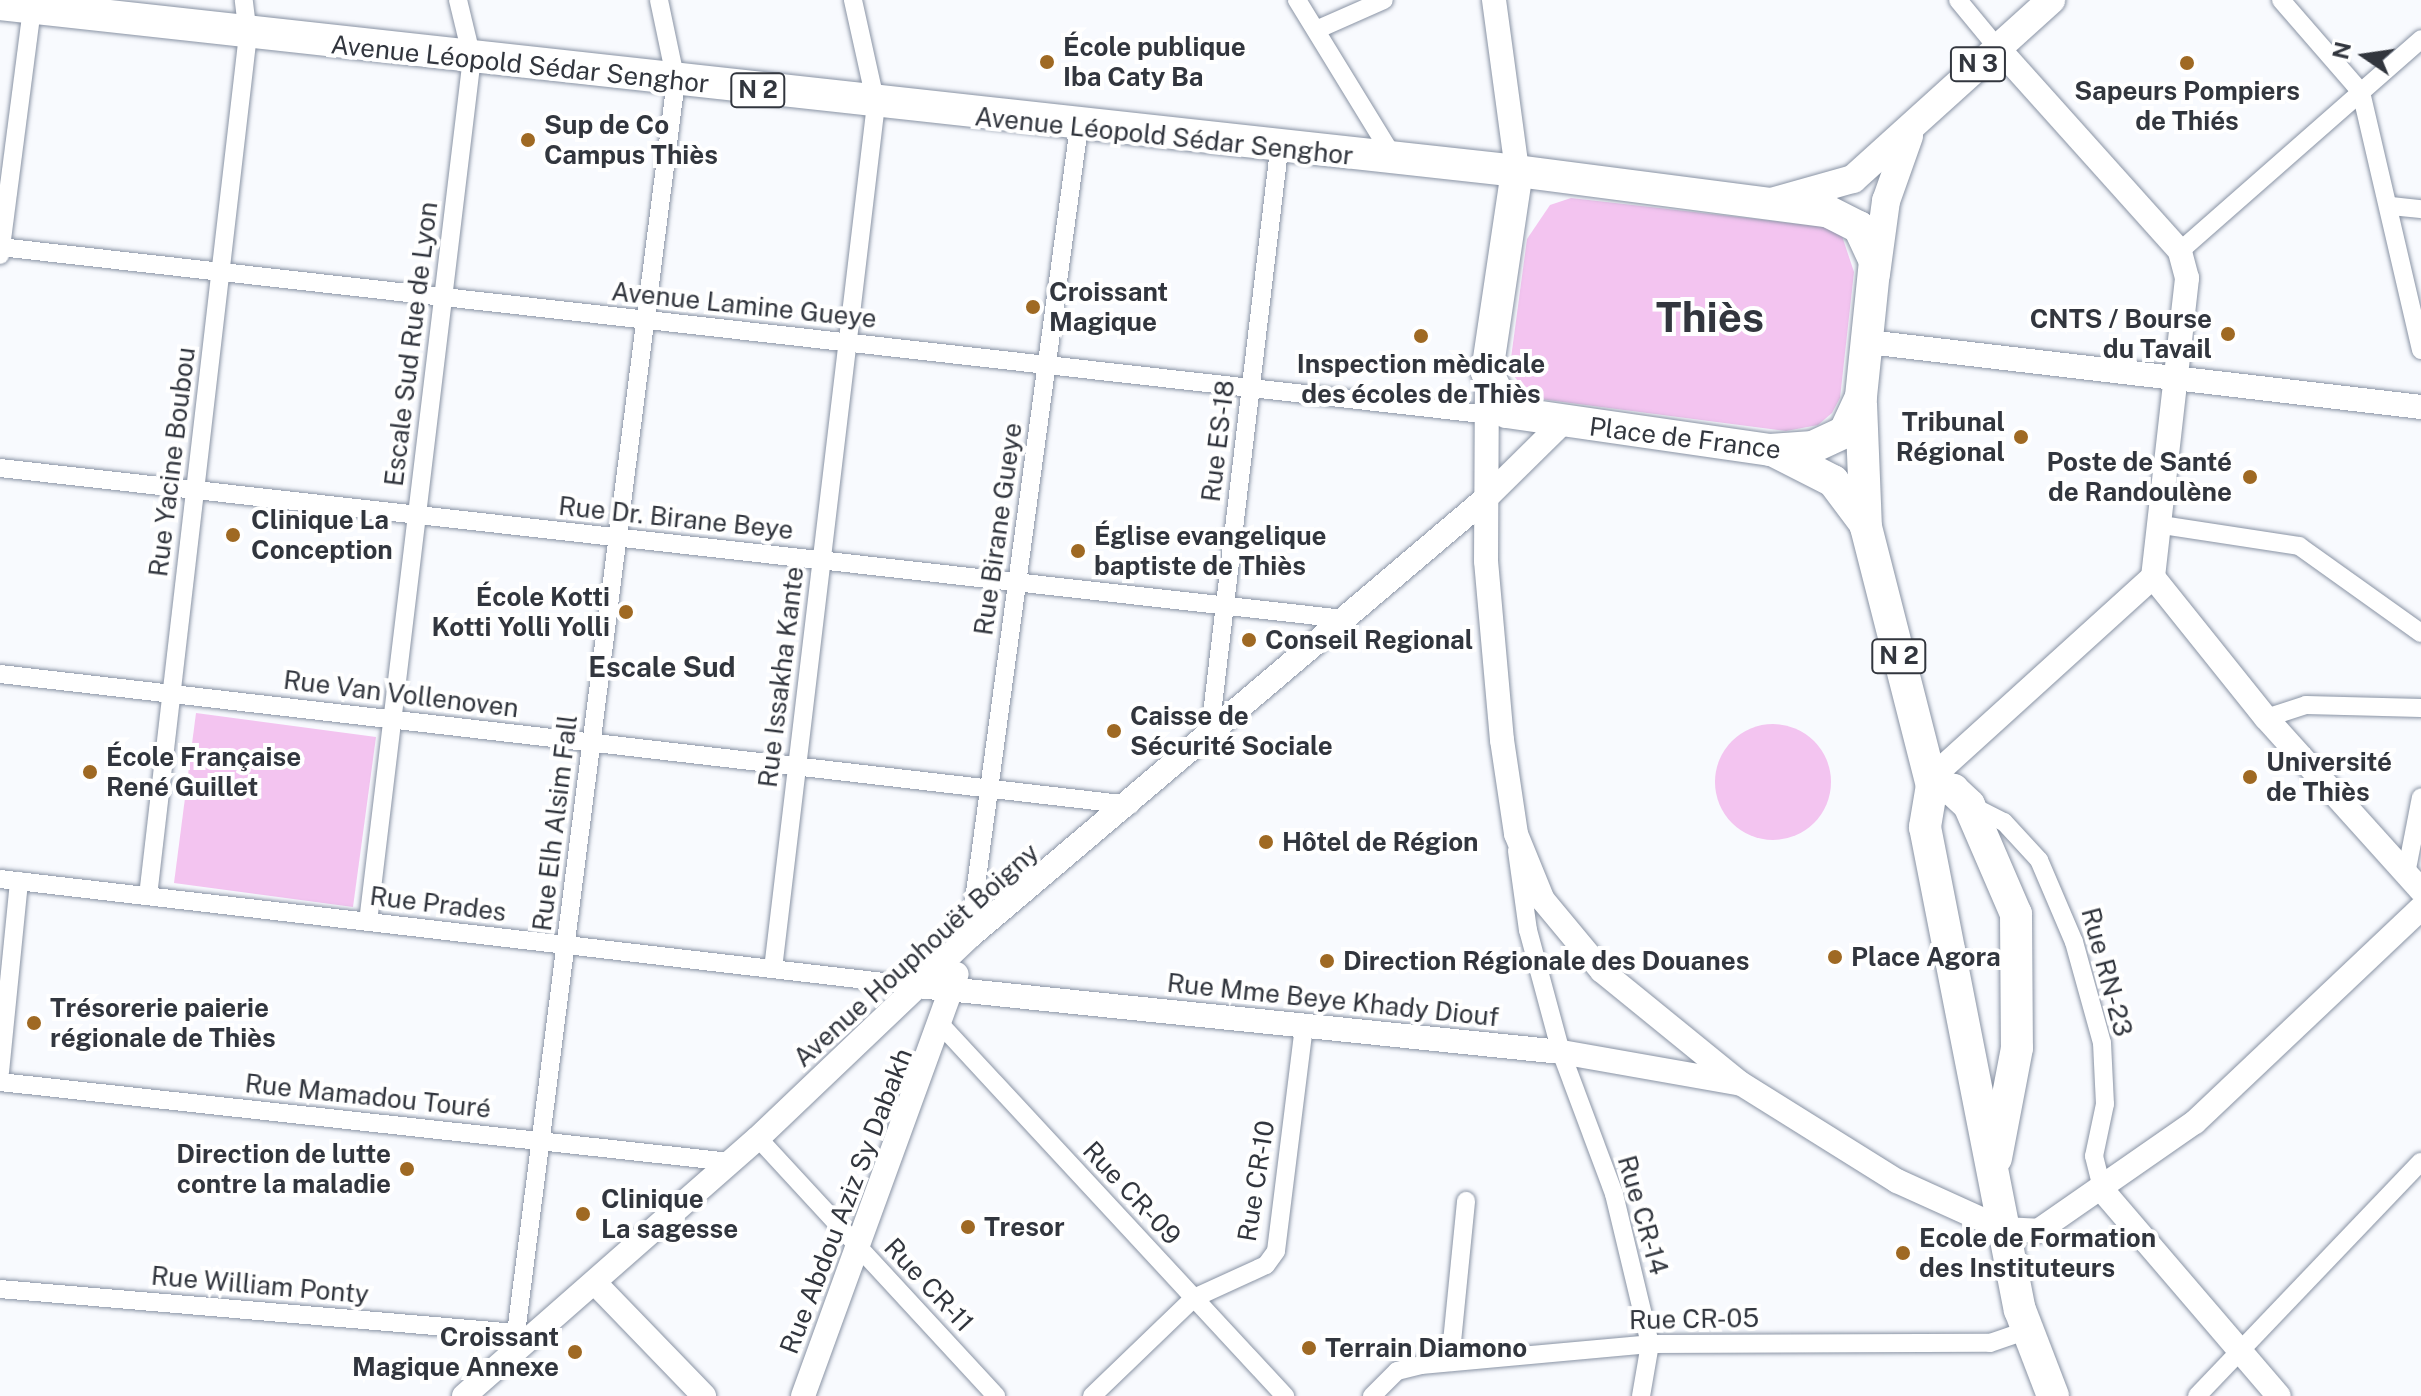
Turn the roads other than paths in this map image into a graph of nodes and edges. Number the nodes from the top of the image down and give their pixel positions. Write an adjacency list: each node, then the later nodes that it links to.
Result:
1 (244, 0): 14 (street, Rue Yacine Boubou)
2 (458, 0): 17 (street)
3 (659, 0): 18 (street, Rue Elh Alsim Fall)
4 (853, 0): 20 (street, Rue Issakha Kante)
5 (1297, 0): 13 (street)
6 (1384, 0): 13 (street)
7 (1494, 0): 25 (street)
8 (1958, 0): 16 (street)
9 (2051, 0): 16 (main road, N 3)
10 (2281, 0): 19 (street)
11 (0, 4): 12 (highway, Avenue Léopold Sédar Senghor / N 2)
12 (33, 4): 14 (highway, Avenue Léopold Sédar Senghor / N 2); 29 (street)
13 (1316, 30): 24 (street)
14 (248, 35): 17 (highway, Avenue Léopold Sédar Senghor / N 2); 32 (street, Rue Yacine Boubou)
15 (2421, 39): 19 (street)
16 (1996, 46): 22 (main road, N 3); 30 (street)
17 (472, 58): 18 (highway, Avenue Léopold Sédar Senghor / N 2); 34 (street, Escale Sud Rue de Lyon)
18 (676, 81): 20 (highway, Avenue Léopold Sédar Senghor / N 2); 35 (street, Rue Elh Alsim Fall)
19 (2361, 92): 27 (street); 30 (street)
20 (876, 104): 21 (highway, Avenue Léopold Sédar Senghor / N 2); 37 (street, Rue Issakha Kante)
21 (1079, 127): 23 (highway, Avenue Léopold Sédar Senghor / N 2); 39 (street, Rue Birane Gueye)
22 (1910, 132): 26 (main road, N 3); 33 (main road, N 3)
23 (1279, 150): 24 (highway, Avenue Léopold Sédar Senghor / N 2); 42 (street, Rue ES-18)
24 (1395, 160): 25 (highway, Avenue Léopold Sédar Senghor / N 2)
25 (1517, 171): 26 (highway, Place de France); 40 (highway)
26 (1762, 203): 33 (highway, Place de France)
27 (2391, 206): 28 (street); 38 (street)
28 (2421, 209)
29 (0, 247): 31 (street); 32 (street, Avenue Lamine Gueye)
30 (2180, 251): 41 (street)
31 (0, 255)
32 (220, 272): 34 (street, Avenue Lamine Gueye); 50 (street, Rue Yacine Boubou)
33 (1875, 285): 36 (highway, Place de France)
34 (443, 297): 35 (street, Avenue Lamine Gueye); 52 (street, Escale Sud Rue de Lyon)
35 (646, 320): 37 (street, Avenue Lamine Gueye); 55 (street, Rue Elh Alsim Fall)
36 (1868, 342): 41 (street); 43 (highway, Place de France)
37 (848, 343): 39 (street, Avenue Lamine Gueye); 56 (street, Rue Issakha Kante)
38 (2421, 350)
39 (1047, 365): 42 (street, Avenue Lamine Gueye); 58 (street, Rue Birane Gueye)
40 (1487, 372): 45 (street); 46 (highway)
41 (2178, 378): 44 (street); 53 (street)
42 (1251, 388): 45 (street, Avenue Lamine Gueye); 59 (street, Rue ES-18)
43 (1861, 397): 48 (highway, Place de France); 54 (highway, N 2)
44 (2421, 407)
45 (1482, 414): 46 (street, Avenue Lamine Gueye); 51 (street)
46 (1522, 418): 47 (highway, Place de France)
47 (1562, 423): 48 (highway, Place de France); 51 (street, Avenue Houphouët Boigny)
48 (1770, 450): 54 (highway, N 2)
49 (0, 468): 50 (street, Rue Dr. Birane Beye)
50 (195, 490): 52 (street, Rue Dr. Birane Beye); 63 (street, Rue Yacine Boubou)
51 (1484, 500): 60 (street, Avenue Houphouët Boigny); 75 (street)
52 (417, 515): 55 (street, Rue Dr. Birane Beye); 66 (street, Escale Sud Rue de Lyon)
53 (2162, 525): 57 (street); 61 (street)
54 (1866, 527): 70 (highway, N 2)
55 (618, 538): 56 (street, Rue Dr. Birane Beye); 68 (street, Rue Elh Alsim Fall)
56 (821, 560): 58 (street, Rue Dr. Birane Beye); 69 (street, Rue Issakha Kante)
57 (2153, 577): 65 (street); 70 (street)
58 (1017, 582): 59 (street, Rue Dr. Birane Beye); 71 (street, Rue Birane Gueye)
59 (1225, 606): 60 (street, Rue Dr. Birane Beye); 67 (street, Rue ES-18)
60 (1345, 619): 67 (street, Avenue Houphouët Boigny)
61 (2421, 633)
62 (0, 674): 63 (street, Rue Van Vollenoven)
63 (171, 694): 66 (street, Rue Van Vollenoven); 79 (street, Rue Yacine Boubou)
64 (2421, 708): 65 (street)
65 (2266, 718): 78 (street)
66 (393, 720): 68 (street, Rue Van Vollenoven); 81 (street, Escale Sud Rue de Lyon)
67 (1209, 739): 73 (street, Avenue Houphouët Boigny)
68 (592, 743): 69 (street, Rue Van Vollenoven); 83 (street, Rue Elh Alsim Fall)
69 (797, 767): 71 (street, Rue Van Vollenoven); 84 (street, Rue Issakha Kante)
70 (1931, 782): 74 (highway); 95 (highway, N 2)
71 (989, 789): 73 (street, Rue Van Vollenoven); 82 (street, Rue Birane Gueye)
72 (2421, 797): 78 (street)
73 (1130, 805): 82 (street, Avenue Houphouët Boigny)
74 (1969, 805): 95 (highway, N 2); 98 (street, Rue RN-23)
75 (1516, 834): 89 (street, Rue CR-14); 92 (street)
76 (0, 879): 77 (street, Rue Prades)
77 (19, 881): 79 (street, Rue Prades); 90 (street)
78 (2414, 882)
79 (148, 896): 81 (street, Rue Prades)
80 (2421, 908): 98 (street)
81 (368, 922): 83 (street, Rue Prades)
82 (969, 937): 85 (street, Avenue Houphouët Boigny); 86 (street, Rue Abdou Aziz Sy Dabakh)
83 (566, 945): 84 (street, Rue Prades); 94 (street, Rue Elh Alsim Fall)
84 (773, 969): 85 (street, Rue Prades)
85 (918, 986): 86 (street, Rue Mme Beye Khady Diouf); 93 (street, Avenue Houphouët Boigny)
86 (953, 986): 87 (street, Rue Abdou Aziz Sy Dabakh); 88 (street, Rue Mme Beye Khady Diouf)
87 (942, 1026): 101 (street, Rue Abdou Aziz Sy Dabakh); 104 (street, Rue CR-09)
88 (1304, 1026): 89 (street, Rue Mme Beye Khady Diouf); 104 (street, Rue CR-10)
89 (1561, 1052): 92 (street, Rue Mme Beye Khady Diouf); 107 (street, Rue CR-14)
90 (0, 1072)
91 (0, 1082): 94 (street, Rue Mamadou Touré)
92 (1740, 1083): 100 (street)
93 (758, 1138): 96 (street, Avenue Houphouët Boigny); 101 (street, Rue CR-11)
94 (540, 1141): 96 (street, Rue Mamadou Touré); 106 (street, Rue Elh Alsim Fall)
95 (1996, 1158): 100 (highway, N 2)
96 (731, 1162): 102 (street, Avenue Houphouët Boigny)
97 (2421, 1162): 108 (street)
98 (2103, 1191): 100 (street); 108 (street)
99 (1466, 1201): 109 (street)
100 (2003, 1229): 105 (highway, N 2)
101 (858, 1247): 112 (street, Rue Abdou Aziz Sy Dabakh); 113 (street, Rue CR-11)
102 (595, 1283): 106 (street, Avenue Houphouët Boigny); 111 (street)
103 (0, 1289): 106 (street, Rue William Ponty)
104 (1194, 1298): 114 (street, Rue CR-10); 115 (street, Rue CR-09)
105 (2028, 1330): 107 (street, Rue CR-05); 118 (highway, N 2)
106 (520, 1338): 110 (street, Avenue Houphouët Boigny)
107 (1650, 1344): 109 (street, Rue CR-05); 117 (street, Rue CR-14)
108 (2241, 1351): 119 (street); 120 (street)
109 (1450, 1362): 116 (street, Rue CR-05)
110 (464, 1396)
111 (704, 1396)
112 (803, 1396)
113 (996, 1396)
114 (1092, 1396)
115 (1285, 1396)
116 (1372, 1396)
117 (1641, 1396)
118 (2053, 1396)
119 (2197, 1396)
120 (2279, 1396)

